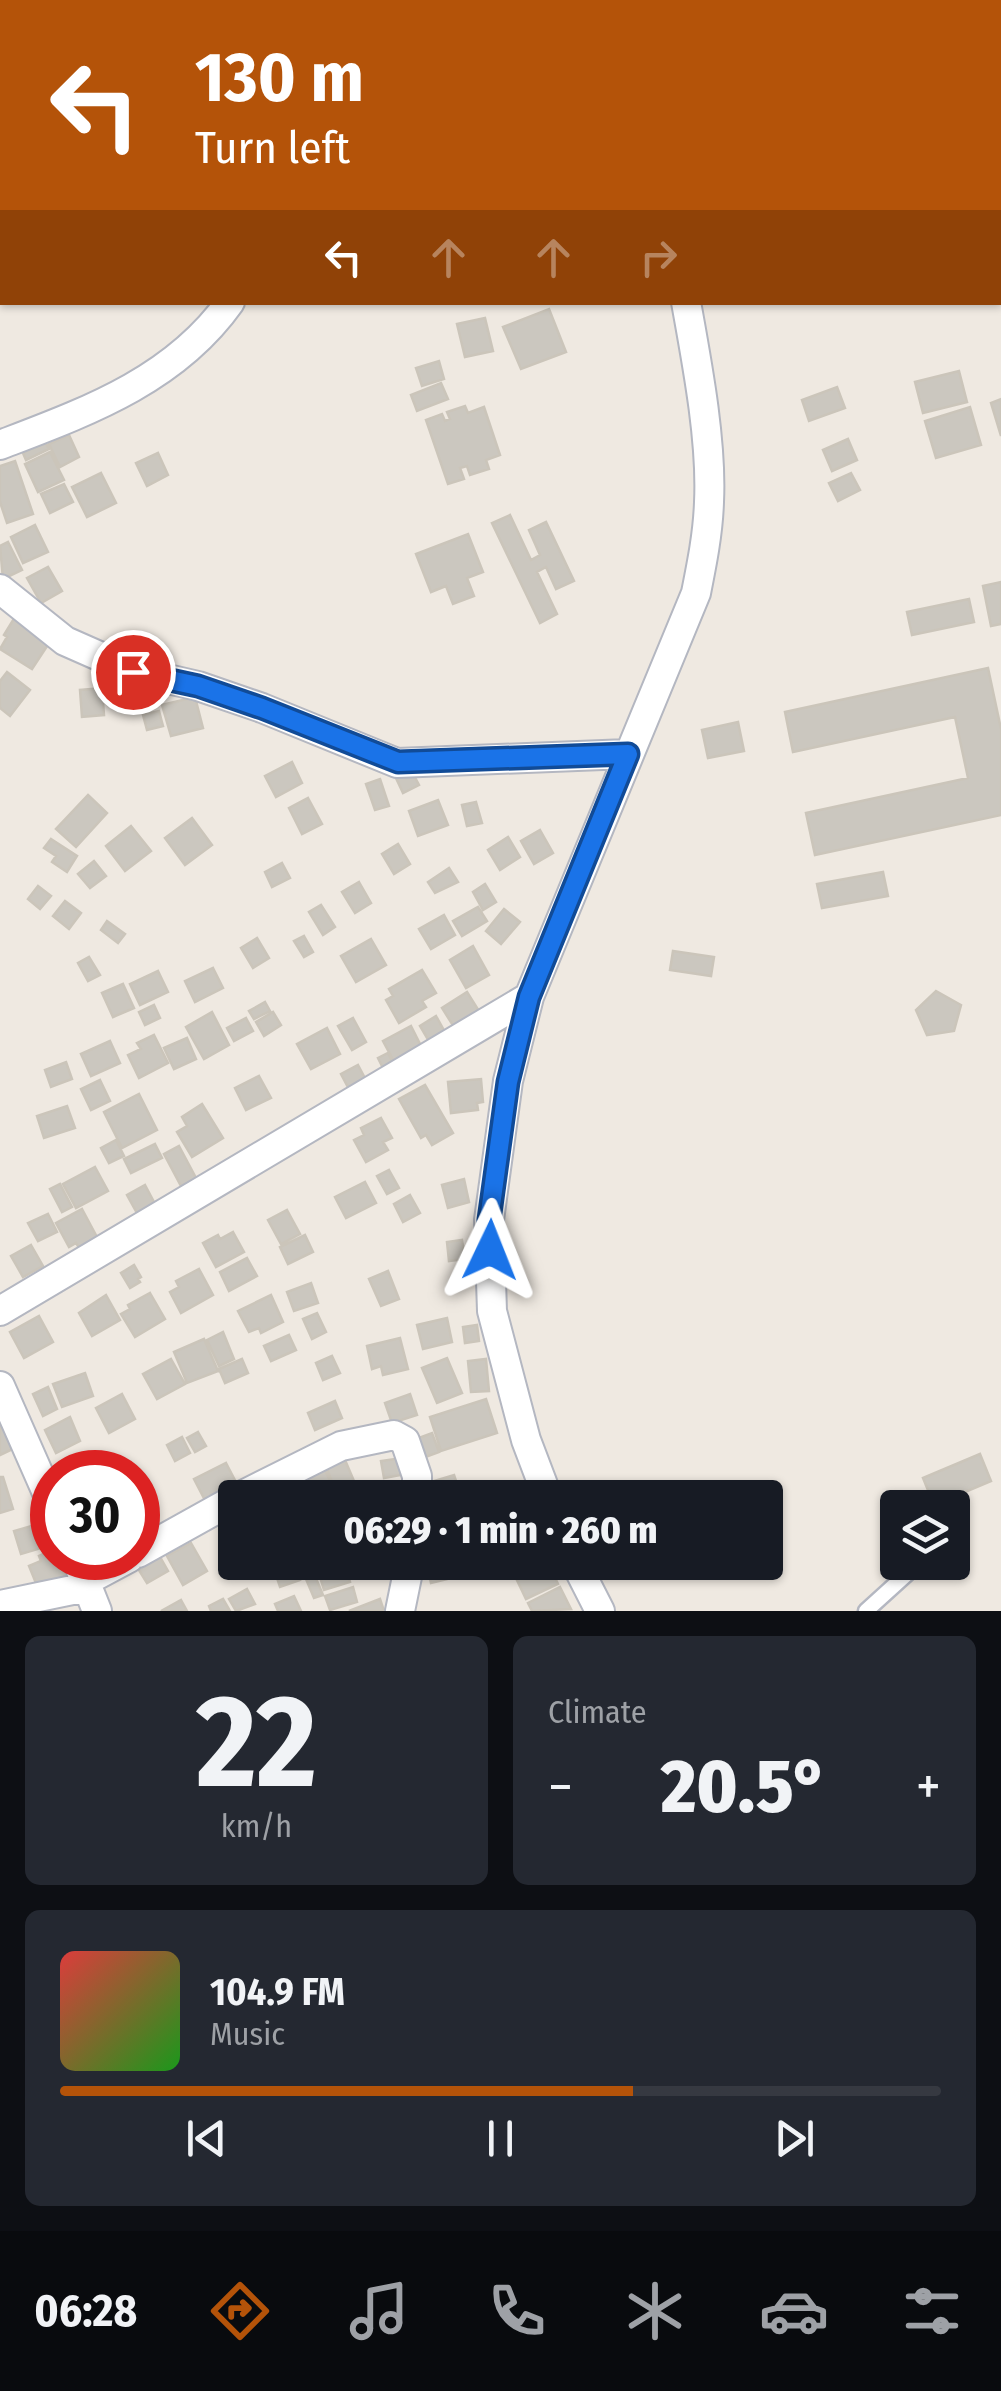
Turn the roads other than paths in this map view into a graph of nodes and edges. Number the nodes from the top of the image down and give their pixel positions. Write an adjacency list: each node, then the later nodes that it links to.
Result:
1 (227, 305): 3 (street)
2 (687, 305): 5 (street)
3 (0, 445)
4 (0, 589): 5 (street)
5 (628, 754): 6 (street)
6 (529, 997): 7 (street); 12 (street)
7 (0, 1311)
8 (0, 1386): 9 (street)
9 (30, 1454)
10 (272, 1480): 11 (street)
11 (418, 1480)
12 (541, 1480)
13 (218, 1508): 14 (street)
14 (160, 1540)
15 (406, 1580): 20 (street)
16 (584, 1580): 21 (street)
17 (900, 1580): 22 (lane)
18 (86, 1584): 19 (street)
19 (0, 1605)
20 (400, 1611)
21 (600, 1611)
22 (866, 1611)

